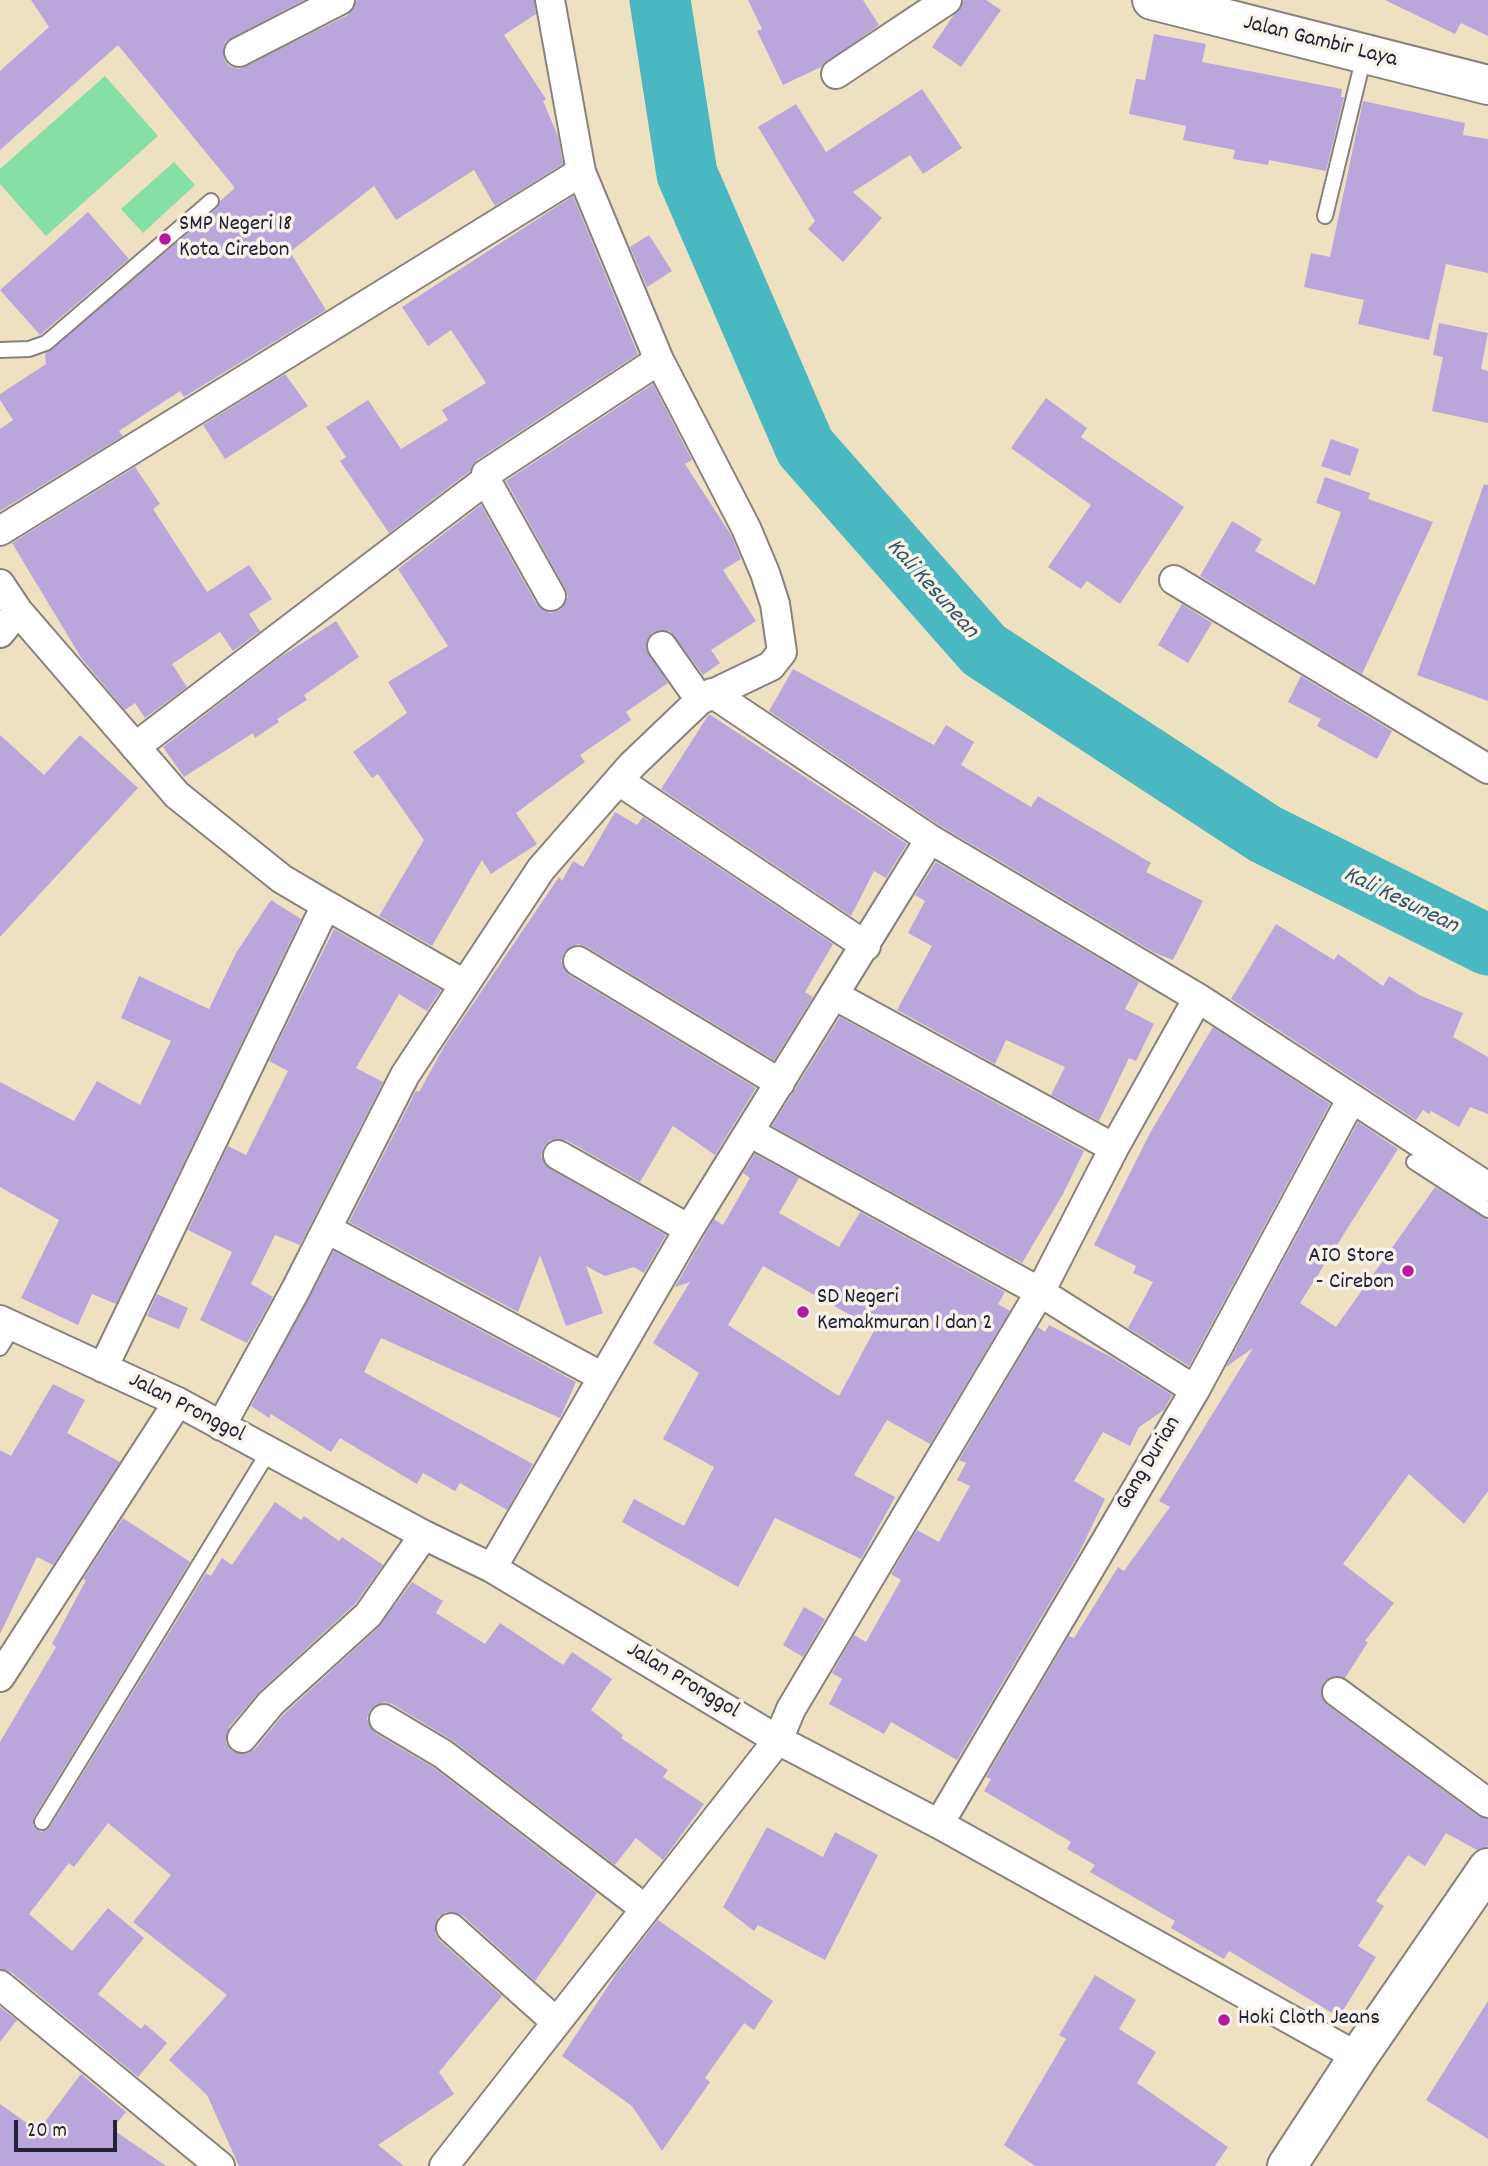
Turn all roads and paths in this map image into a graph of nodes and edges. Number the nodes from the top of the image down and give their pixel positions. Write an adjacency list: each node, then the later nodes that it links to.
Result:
1 (340, 0): 5 (street)
2 (550, 0): 9 (street)
3 (947, 0): 7 (street)
4 (1152, 0): 6 (main road, Jalan Gambir Laya)
5 (239, 51)
6 (1365, 54): 8 (main road, Jalan Gambir Laya); 11 (lane)
7 (836, 74)
8 (1488, 85)
9 (581, 173): 13 (street); 15 (street)
10 (211, 201): 12 (lane)
11 (1325, 216)
12 (0, 350)
13 (659, 360): 14 (street); 22 (street)
14 (486, 480): 18 (street); 23 (street)
15 (0, 531)
16 (1174, 580): 24 (street)
17 (0, 584): 19 (street)
18 (551, 596)
19 (18, 611): 20 (street); 23 (street)
20 (0, 633)
21 (662, 646): 22 (street)
22 (706, 696): 25 (street); 26 (street)
23 (135, 747): 27 (street)
24 (1488, 769)
25 (619, 781): 28 (street); 30 (street)
26 (930, 839): 28 (street); 32 (street)
27 (327, 905): 30 (street); 45 (street)
28 (866, 946): 31 (street)
29 (578, 961): 33 (street)
30 (464, 984): 41 (street)
31 (834, 995): 33 (street); 36 (street)
32 (1198, 998): 34 (street); 36 (street)
33 (780, 1083): 35 (street)
34 (1352, 1098): 39 (street); 47 (street, Gang Durian)
35 (751, 1133): 42 (street); 43 (street)
36 (1114, 1148): 43 (street)
37 (558, 1156): 42 (street)
38 (1414, 1163): 40 (lane)
39 (1488, 1187)
40 (1488, 1210)
41 (327, 1229): 46 (street); 49 (street)
42 (689, 1229): 46 (street)
43 (1040, 1292): 47 (street); 57 (street)
44 (4, 1332): 45 (street, Jalan Pronggol)
45 (103, 1368): 48 (street, Jalan Pronggol)
46 (601, 1376): 52 (street)
47 (1195, 1390): 60 (street, Gang Durian)
48 (178, 1402): 49 (street, Jalan Pronggol); 53 (street)
49 (220, 1426): 50 (street, Jalan Pronggol)
50 (269, 1451): 51 (street, Jalan Pronggol); 59 (lane)
51 (424, 1535): 52 (street, Jalan Pronggol); 56 (street)
52 (492, 1568): 57 (street, Jalan Pronggol)
53 (0, 1677)
54 (1337, 1692): 58 (street)
55 (384, 1719): 62 (street)
56 (242, 1738)
57 (778, 1740): 60 (street, Jalan Pronggol); 62 (street)
58 (1488, 1802)
59 (42, 1822)
60 (939, 1825): 66 (street, Jalan Pronggol)
61 (1488, 1868): 66 (main road)
62 (644, 1908): 65 (street)
63 (451, 1928): 65 (street)
64 (0, 1985): 67 (street)
65 (555, 2021): 68 (street)
66 (1357, 2057): 69 (main road)
67 (220, 2166)
68 (444, 2166)
69 (1287, 2166)

